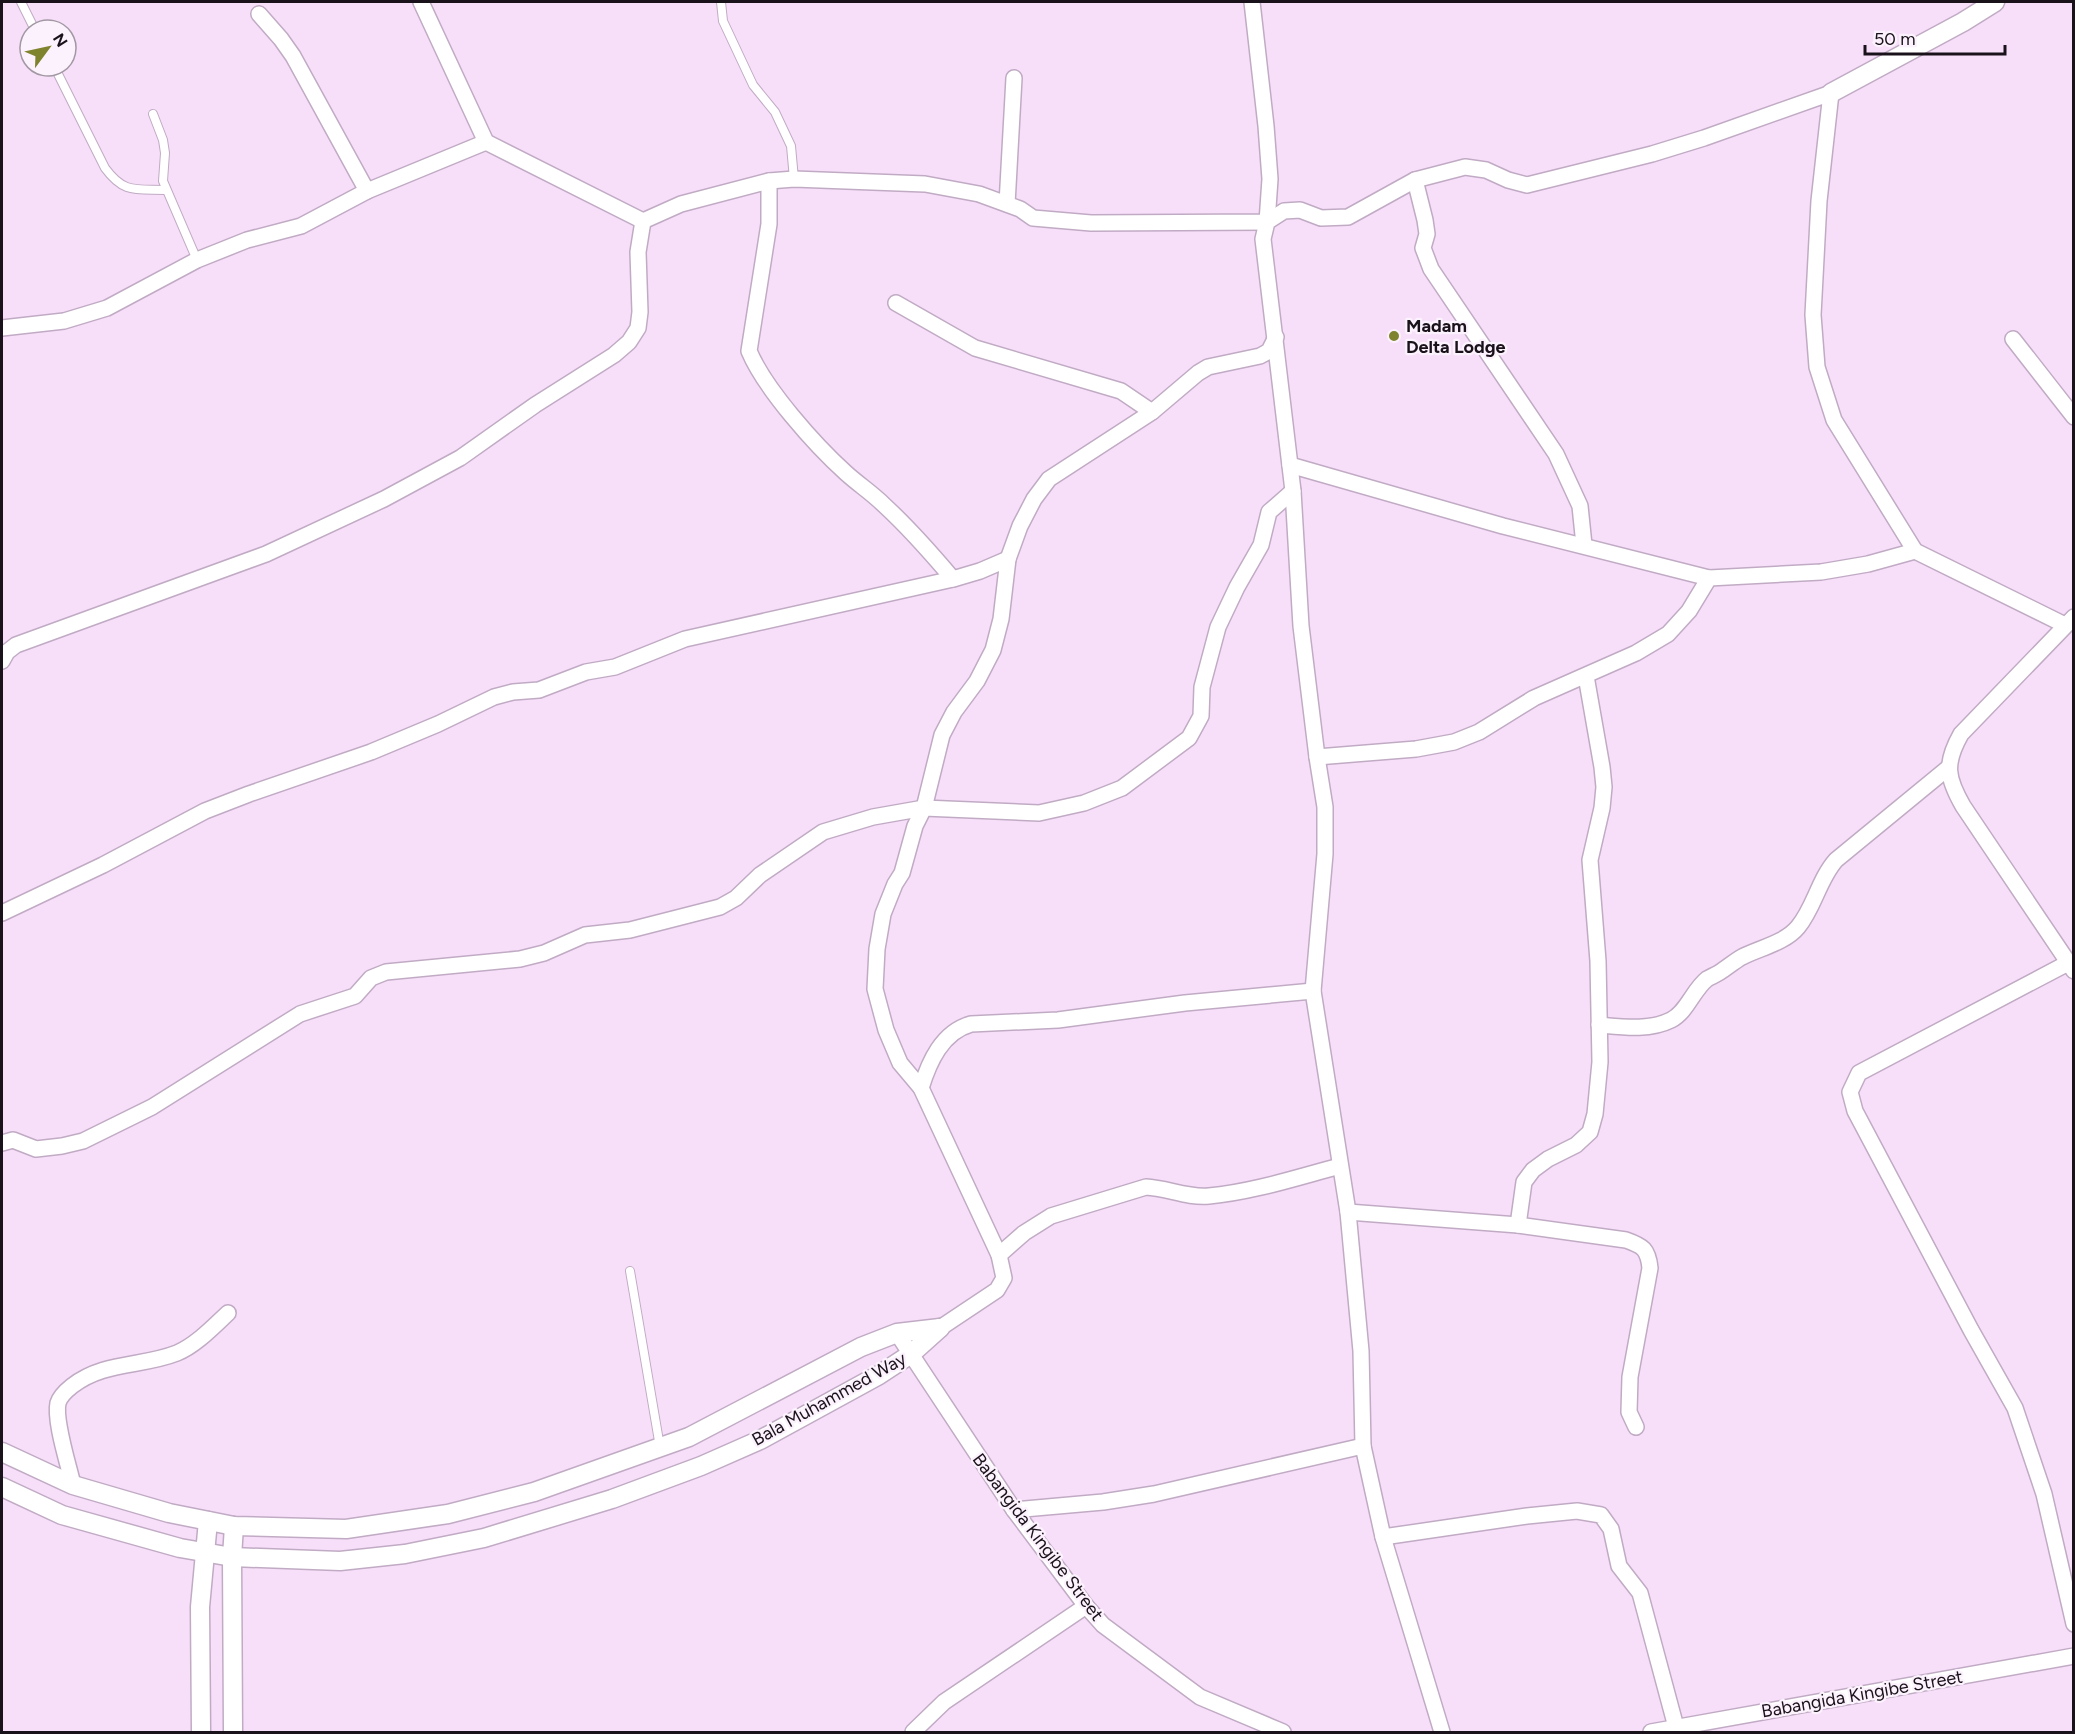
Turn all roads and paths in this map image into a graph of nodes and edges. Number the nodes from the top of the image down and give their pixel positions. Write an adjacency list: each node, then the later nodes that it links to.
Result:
1 (21, 2): 7 (lane)
2 (421, 2): 12 (street)
3 (721, 2): 13 (lane)
4 (1252, 2): 20 (street)
5 (1995, 2): 10 (street)
6 (259, 14): 17 (street)
7 (29, 18)
8 (60, 78): 16 (lane)
9 (1014, 78): 18 (street)
10 (1831, 93): 14 (street); 31 (street)
11 (153, 114): 16 (lane)
12 (486, 142): 17 (street); 19 (street)
13 (794, 179): 15 (street); 18 (street)
14 (1415, 180): 20 (street); 30 (street)
15 (769, 181): 19 (street); 34 (street)
16 (165, 190): 21 (lane)
17 (367, 191): 21 (street)
18 (1007, 204): 20 (street)
19 (643, 221): 36 (street)
20 (1267, 222): 24 (street)
21 (197, 260): 23 (street)
22 (896, 303): 26 (street)
23 (2, 328)
24 (1276, 337): 26 (street); 28 (street)
25 (2013, 339): 27 (street)
26 (1152, 412): 32 (street)
27 (2073, 417)
28 (1290, 465): 29 (street); 30 (street)
29 (1293, 491): 38 (street); 40 (street)
30 (1584, 545): 33 (street)
31 (1915, 551): 33 (street); 35 (street)
32 (1008, 559): 34 (street); 40 (street)
33 (1709, 578): 37 (street)
34 (953, 579): 41 (street)
35 (2069, 621): 39 (street)
36 (2, 661)
37 (1586, 676): 38 (street); 44 (street)
38 (1317, 758): 43 (street)
39 (1948, 768): 42 (street); 44 (street)
40 (924, 808): 45 (street); 46 (street)
41 (2, 913)
42 (2071, 967): 69 (street)
43 (1313, 991): 45 (street); 47 (street)
44 (1599, 1025): 49 (street)
45 (921, 1088): 50 (street)
46 (2, 1143)
47 (1340, 1166): 48 (street); 50 (street)
48 (1348, 1212): 49 (street); 57 (street)
49 (1518, 1225): 56 (street)
50 (999, 1255): 53 (street)
51 (630, 1271): 58 (lane)
52 (228, 1313): 60 (street)
53 (940, 1328): 54 (street, Bala Muhammed Way); 55 (street, Bala Muhammed Way)
54 (897, 1333): 55 (street, Babangida Kingibe Street); 58 (street, Bala Muhammed Way)
55 (911, 1354): 62 (street, Babangida Kingibe Street); 67 (street, Bala Muhammed Way)
56 (1636, 1427)
57 (1363, 1446): 62 (street); 65 (street)
58 (660, 1448): 64 (street, Bala Muhammed Way)
59 (2, 1452): 60 (street, Bala Muhammed Way)
60 (73, 1485): 63 (street, Bala Muhammed Way)
61 (2, 1487): 66 (street, Bala Muhammed Way)
62 (1014, 1510): 68 (street, Babangida Kingibe Street)
63 (208, 1521): 64 (street, Bala Muhammed Way); 66 (street)
64 (234, 1526): 67 (street)
65 (1383, 1537): 71 (street); 76 (street)
66 (204, 1551): 67 (street, Bala Muhammed Way); 72 (street)
67 (232, 1557): 73 (street)
68 (1086, 1606): 74 (street); 75 (street, Babangida Kingibe Street)
69 (2073, 1624)
70 (2073, 1656): 71 (street, Babangida Kingibe Street)
71 (1676, 1727): 77 (street, Babangida Kingibe Street)
72 (201, 1732)
73 (233, 1732)
74 (913, 1732)
75 (1283, 1732)
76 (1442, 1732)
77 (1651, 1732)

